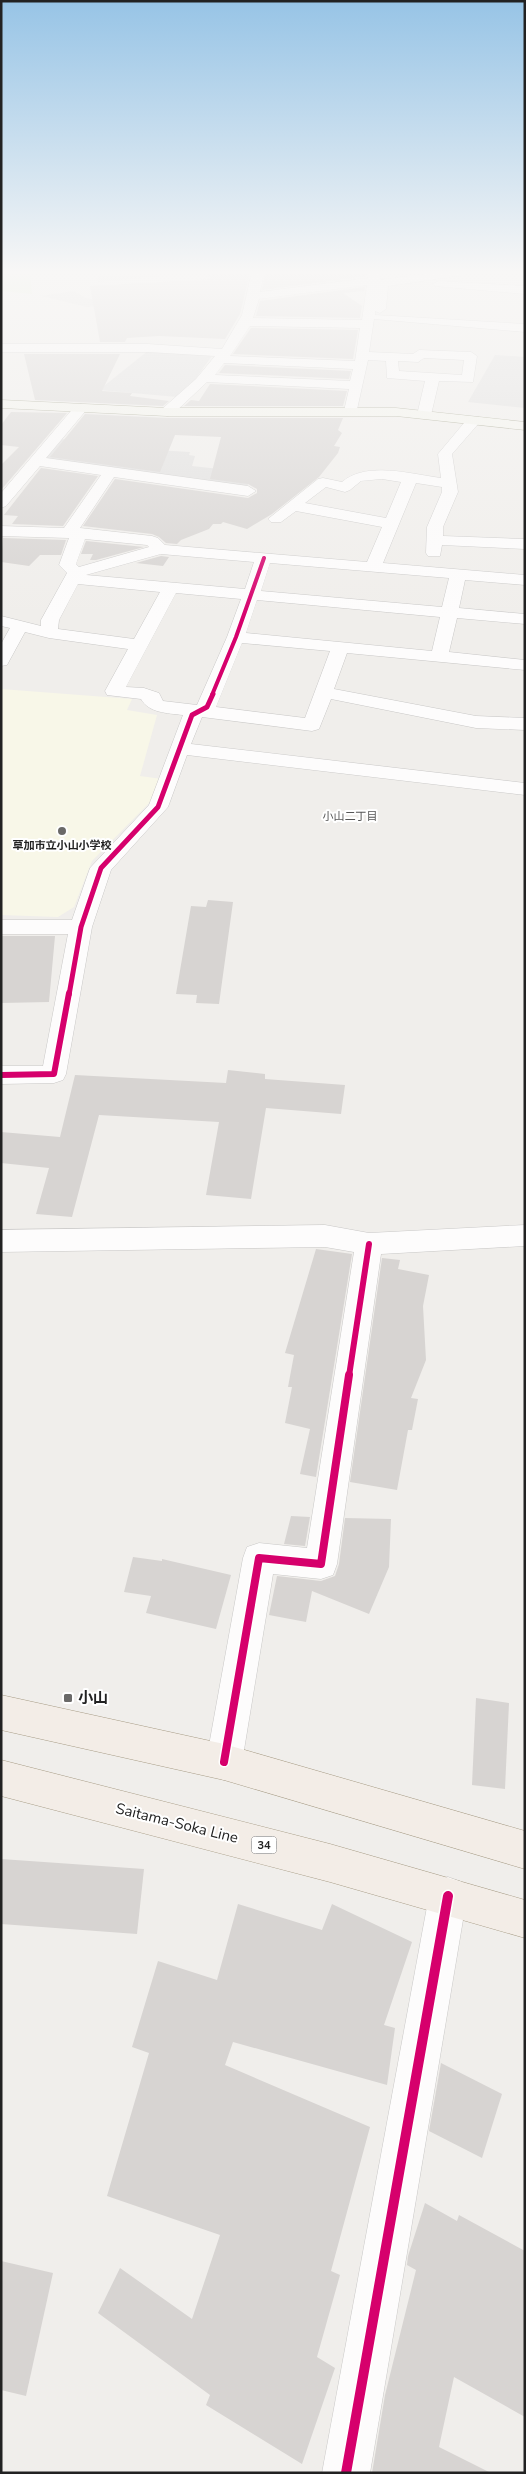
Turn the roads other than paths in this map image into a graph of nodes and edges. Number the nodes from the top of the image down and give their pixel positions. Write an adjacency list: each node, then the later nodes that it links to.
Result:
1 (196, 387): 7 (street)
2 (357, 387): 6 (street)
3 (430, 387): 8 (street)
4 (1, 404): 5 (street)
5 (81, 408): 7 (street); 11 (street)
6 (355, 411): 7 (street); 8 (street)
7 (167, 412)
8 (424, 414): 9 (street)
9 (474, 420): 10 (street); 14 (street)
10 (525, 426)
11 (35, 461): 12 (street); 15 (street)
12 (110, 472): 16 (street); 24 (street)
13 (410, 479): 14 (street); 18 (street); 20 (street)
14 (449, 484): 21 (street)
15 (8, 485): 17 (street)
16 (248, 491)
17 (1, 504)
18 (294, 506): 19 (street); 20 (street)
19 (276, 518)
20 (391, 524): 28 (street)
21 (436, 524): 22 (street); 25 (street)
22 (456, 525)
23 (1, 531): 24 (street)
24 (74, 533): 26 (street); 30 (street)
25 (525, 544)
26 (160, 549): 27 (street); 30 (street)
27 (264, 558): 28 (street); 33 (street)
28 (373, 567): 29 (street)
29 (458, 574): 31 (street); 34 (street)
30 (74, 576): 32 (street); 38 (street)
31 (525, 580)
32 (170, 588): 33 (street); 40 (street)
33 (251, 596): 34 (street); 39 (street)
34 (449, 613): 35 (street); 42 (street)
35 (525, 619)
36 (1, 621): 37 (street)
37 (20, 626): 38 (street); 43 (street)
38 (49, 633): 40 (street)
39 (236, 637): 41 (street); 46 (street)
40 (139, 645): 46 (street)
41 (340, 648): 42 (street); 45 (street)
42 (439, 658): 44 (street)
43 (1, 661)
44 (525, 665)
45 (324, 692): 46 (street); 47 (street)
46 (198, 712): 48 (street)
47 (525, 724)
48 (181, 749): 49 (street); 51 (street)
49 (525, 789)
50 (1, 927): 51 (street)
51 (81, 927): 52 (street)
52 (1, 1076)
53 (525, 1235): 55 (street)
54 (1, 1241): 55 (street)
55 (369, 1244): 57 (street)
56 (1, 1712): 57 (main road)
57 (224, 1762): 59 (main road)
58 (1, 1778): 60 (main road, Saitama-Soka Line / 34)
59 (525, 1850)
60 (448, 1896): 61 (main road, Saitama-Soka Line / 34); 62 (street)
61 (525, 1919)
62 (346, 2473)

